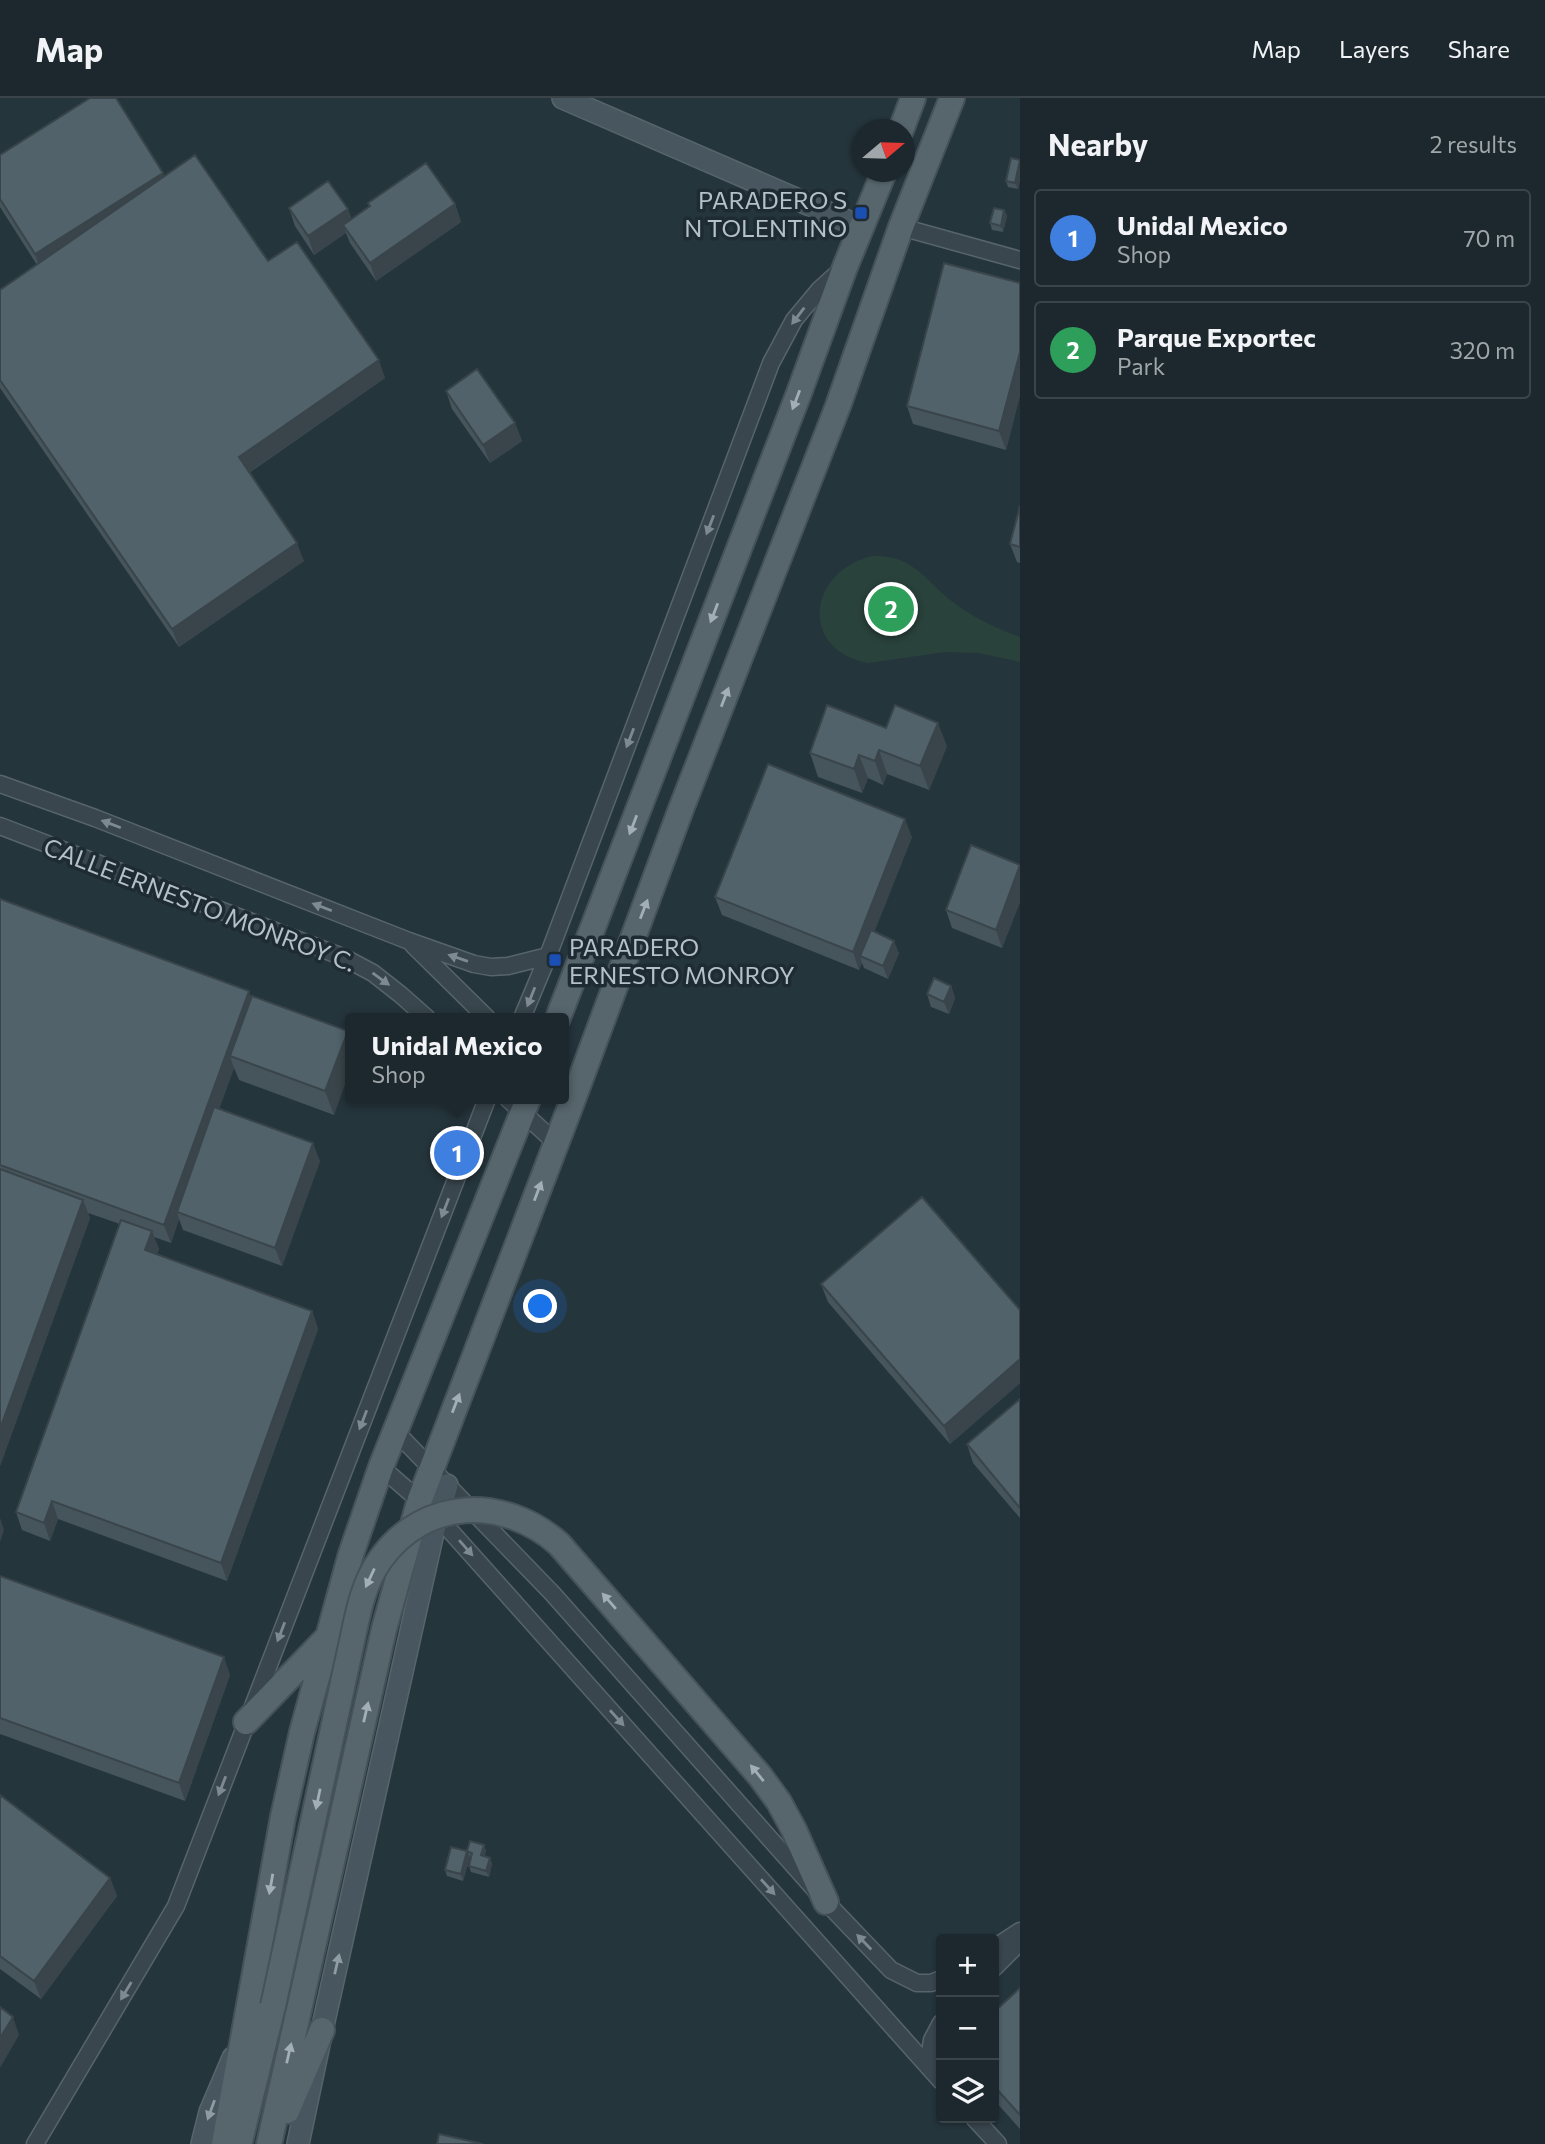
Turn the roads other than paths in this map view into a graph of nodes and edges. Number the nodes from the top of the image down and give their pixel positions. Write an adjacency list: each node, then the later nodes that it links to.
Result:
1 (563, 98): 7 (street)
2 (913, 98): 4 (main road)
3 (952, 98): 6 (main road)
4 (905, 119)
5 (880, 182): 7 (main road)
6 (901, 227): 8 (street); 18 (main road, one-way to 6)
7 (863, 228): 9 (main road)
8 (1020, 260)
9 (845, 267): 13 (street, one-way to 13); 17 (main road, one-way to 17)
10 (0, 784): 12 (street, CALLE ERNESTO MONROY C., one-way to 10)
11 (0, 826): 14 (street, CALLE ERNESTO MONROY C., one-way to 14)
12 (409, 941): 13 (street, CALLE ERNESTO MONROY C., one-way to 12); 15 (street, CALLE ERNESTO MONROY C.)
13 (548, 956): 16 (street, one-way to 16)
14 (421, 1013)
15 (482, 1013)
16 (524, 1013)
17 (560, 1013)
18 (569, 1094)
19 (485, 1104): 28 (street, one-way to 28)
20 (519, 1104): 22 (street); 23 (main road)
21 (565, 1104): 22 (main road)
22 (556, 1143): 25 (main road, one-way to 22)
23 (396, 1432): 24 (main road); 25 (street)
24 (381, 1467): 26 (street); 27 (main road)
25 (439, 1476): 26 (main road); 29 (street)
26 (428, 1507): 35 (street, one-way to 26); 38 (street, one-way to 38); 45 (main road, one-way to 26)
27 (328, 1636): 28 (main road); 37 (main road, one-way to 37)
28 (246, 1722): 41 (street, one-way to 41)
29 (826, 1902): 34 (street, one-way to 29); 44 (main road, one-way to 44, bridge)
30 (1020, 1931): 32 (street)
31 (1020, 1942): 33 (street)
32 (999, 1945)
33 (999, 1963)
34 (936, 1981)
35 (322, 2030): 45 (main road); 46 (street)
36 (936, 2032): 38 (street)
37 (244, 2033): 42 (street, one-way to 42); 43 (main road)
38 (928, 2066): 39 (street)
39 (936, 2075)
40 (979, 2123): 47 (street)
41 (35, 2144)
42 (202, 2144)
43 (225, 2144)
44 (239, 2144)
45 (271, 2144)
46 (299, 2144)
47 (998, 2144)

